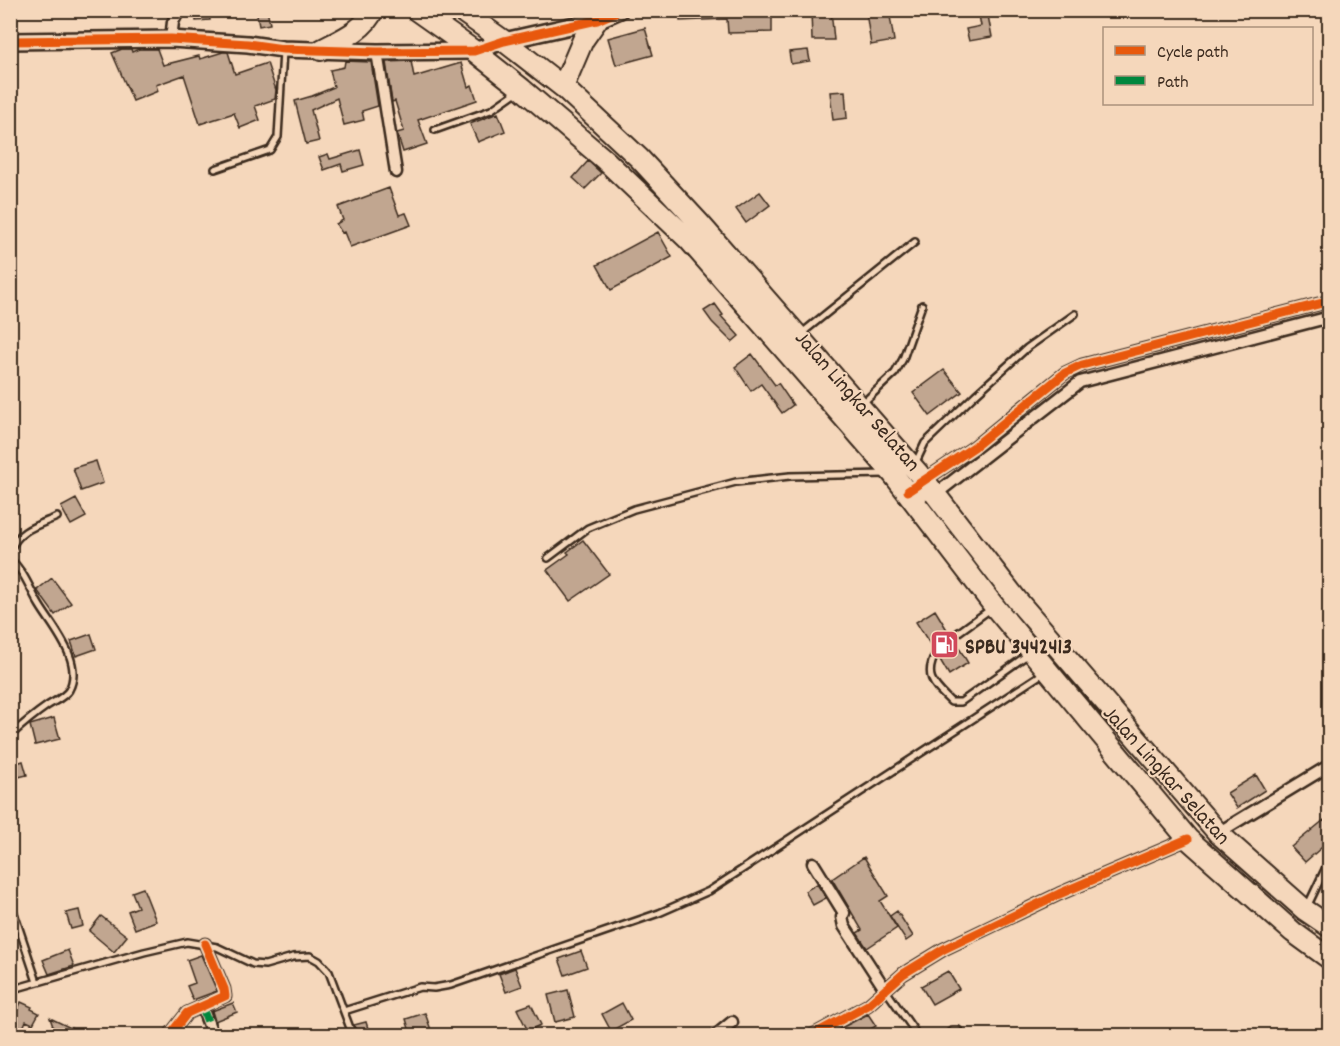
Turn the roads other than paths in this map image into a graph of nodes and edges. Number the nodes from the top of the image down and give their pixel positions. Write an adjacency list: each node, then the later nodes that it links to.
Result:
1 (179, 10): 7 (street)
2 (373, 10): 11 (highway)
3 (416, 10): 12 (highway, Jalan Lingkar Selatan)
4 (460, 10): 9 (highway, Jalan Lingkar Selatan)
5 (620, 10): 6 (street)
6 (597, 20): 9 (street); 14 (highway)
7 (171, 39): 8 (street); 10 (street)
8 (10, 41)
9 (504, 41): 12 (street); 14 (highway, Jalan Lingkar Selatan)
10 (283, 49): 11 (street); 17 (lane)
11 (321, 50): 13 (street)
12 (474, 51): 13 (street); 15 (highway, Jalan Lingkar Selatan)
13 (377, 52): 18 (street)
14 (563, 87): 24 (highway, Jalan Lingkar Selatan)
15 (522, 89): 16 (lane); 26 (highway, Jalan Lingkar Selatan)
16 (435, 130)
17 (215, 169)
18 (396, 172)
19 (915, 242): 24 (lane)
20 (1329, 301): 27 (street)
21 (922, 305): 25 (lane)
22 (1075, 314): 27 (lane)
23 (1329, 317): 27 (street)
24 (798, 336): 25 (highway, Jalan Lingkar Selatan)
25 (860, 407): 27 (highway, Jalan Lingkar Selatan)
26 (893, 474): 27 (lane); 28 (highway, Jalan Lingkar Selatan); 31 (lane)
27 (925, 480): 28 (street); 28 (street); 40 (highway, Jalan Lingkar Selatan)
28 (910, 494): 33 (highway, Jalan Lingkar Selatan)
29 (57, 517): 30 (lane)
30 (10, 551)
31 (548, 558)
32 (10, 559): 38 (lane)
33 (994, 606): 34 (lane); 35 (highway, Jalan Lingkar Selatan)
34 (952, 637)
35 (1031, 652): 36 (lane); 37 (highway, Jalan Lingkar Selatan)
36 (936, 653)
37 (1046, 671): 41 (highway, Jalan Lingkar Selatan); 53 (lane)
38 (10, 736)
39 (1329, 765): 40 (street)
40 (1218, 833): 45 (highway, Jalan Lingkar Selatan)
41 (1188, 839): 48 (highway, Jalan Lingkar Selatan); 50 (street)
42 (1329, 859): 45 (lane)
43 (813, 863): 50 (street)
44 (10, 901): 49 (lane)
45 (1305, 909): 46 (highway, Jalan Lingkar Selatan)
46 (1329, 927)
47 (205, 944): 49 (lane); 52 (street); 53 (lane)
48 (1329, 959)
49 (37, 982): 51 (lane)
50 (885, 989): 59 (street); 60 (lane)
51 (10, 990)
52 (202, 1007): 55 (street); 56 (street)
53 (344, 1011): 57 (lane)
54 (732, 1022): 58 (street)
55 (170, 1035)
56 (213, 1035)
57 (353, 1035)
58 (715, 1035)
59 (811, 1035)
60 (918, 1035)
61 (945, 1035): 62 (lane)
62 (964, 1035)

